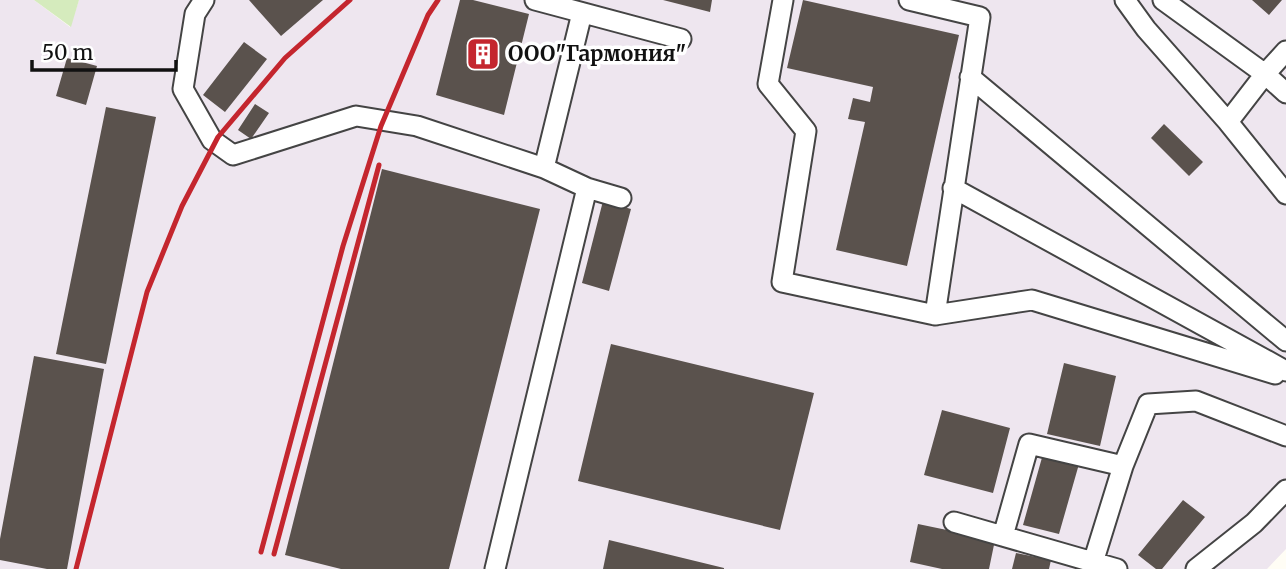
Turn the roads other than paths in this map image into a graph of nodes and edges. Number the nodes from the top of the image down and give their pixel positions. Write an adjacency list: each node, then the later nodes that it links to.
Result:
1 (204, 0): 14 (lane)
2 (535, 0): 7 (lane)
3 (783, 0): 19 (lane)
4 (909, 0): 11 (lane)
5 (1125, 0): 13 (lane)
6 (1163, 0): 10 (lane)
7 (582, 13): 8 (lane); 14 (lane)
8 (681, 38)
9 (1286, 51): 10 (lane)
10 (1265, 74): 12 (lane); 13 (lane)
11 (970, 77): 16 (lane); 20 (lane)
12 (1286, 93)
13 (1228, 122): 17 (lane)
14 (544, 168): 15 (lane)
15 (587, 188): 18 (lane); 29 (lane)
16 (953, 188): 19 (lane); 21 (lane)
17 (1286, 194)
18 (621, 198)
19 (934, 315): 22 (lane)
20 (1286, 341)
21 (1286, 371)
22 (1286, 377)
23 (1286, 436): 24 (lane)
24 (1123, 466): 27 (lane); 28 (lane)
25 (1286, 490): 31 (lane)
26 (954, 522): 27 (lane)
27 (1003, 536): 28 (lane)
28 (1093, 566): 30 (lane)
29 (495, 569)
30 (1117, 569)
31 (1196, 569)

